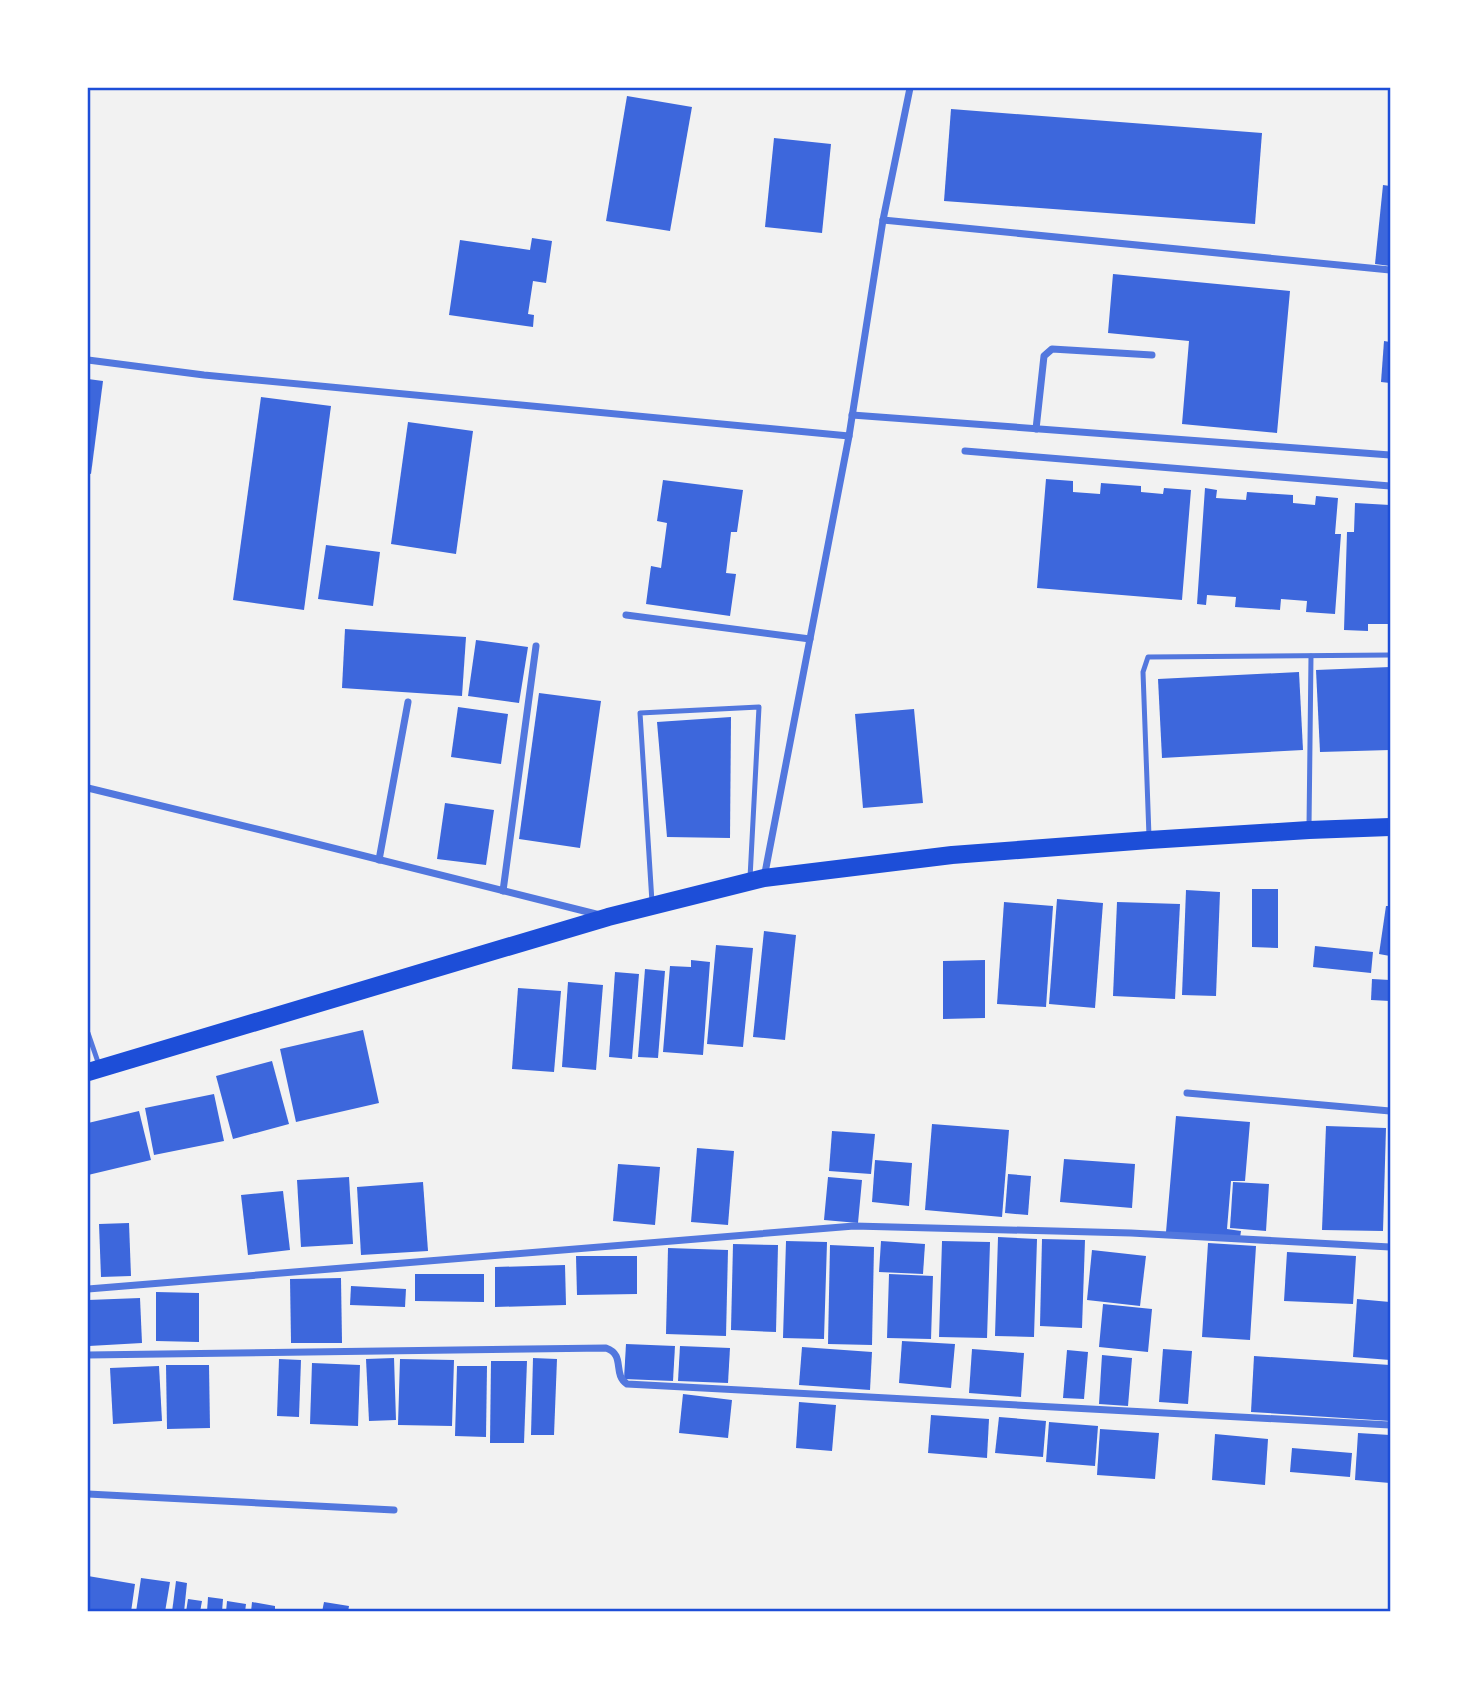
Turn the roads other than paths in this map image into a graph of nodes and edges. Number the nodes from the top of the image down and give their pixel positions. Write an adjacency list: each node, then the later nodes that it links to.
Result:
1 (911, 88): 2 (street)
2 (883, 220): 3 (street); 6 (street)
3 (1391, 270)
4 (1152, 355): 7 (street)
5 (88, 360): 8 (street)
6 (852, 415): 7 (street); 8 (street)
7 (1036, 429): 10 (street)
8 (849, 436): 13 (street)
9 (965, 451): 11 (street)
10 (1391, 455)
11 (1391, 486)
12 (625, 615): 13 (street)
13 (810, 639): 23 (street)
14 (536, 646): 24 (street)
15 (1391, 655): 16 (lane)
16 (1311, 656): 20 (lane); 21 (lane)
17 (408, 702): 22 (street)
18 (88, 788): 22 (street)
19 (1391, 827): 20 (main road)
20 (1309, 830): 21 (main road)
21 (1149, 839): 23 (main road)
22 (379, 860): 24 (street)
23 (757, 880): 25 (main road); 25 (lane)
24 (502, 891): 26 (street)
25 (652, 906): 26 (main road)
26 (608, 917): 28 (main road)
27 (88, 1033): 28 (lane)
28 (94, 1070)
29 (1188, 1093): 30 (street)
30 (1391, 1111)
31 (1391, 1247): 32 (street)
32 (88, 1289)
33 (88, 1355): 34 (street)
34 (1391, 1425)
35 (88, 1494): 36 (street)
36 (394, 1510)

